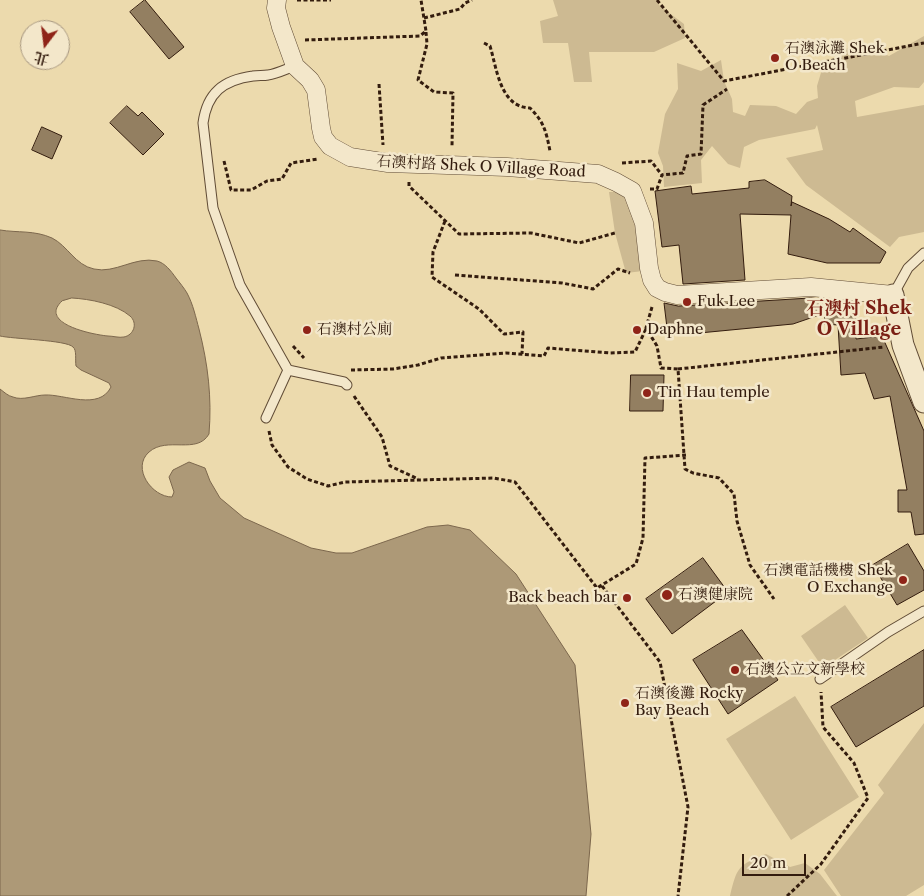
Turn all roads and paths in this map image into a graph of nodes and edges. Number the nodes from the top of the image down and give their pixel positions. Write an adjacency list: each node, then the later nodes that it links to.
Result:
1 (277, 0): 9 (street)
2 (297, 0): 3 (path)
3 (331, 0)
4 (421, 0): 7 (path)
5 (472, 0): 7 (path)
6 (657, 0): 11 (path)
7 (424, 18): 8 (path)
8 (426, 31): 9 (path); 20 (path)
9 (286, 40): 12 (street)
10 (484, 43): 21 (path)
11 (924, 43)
12 (295, 66): 15 (street); 36 (lane)
13 (379, 84): 17 (path)
14 (728, 89): 22 (path)
15 (323, 137): 16 (path); 17 (street, 石澳村路 Shek O Village Road)
16 (222, 152)
17 (384, 163): 19 (street, 石澳村路 Shek O Village Road)
18 (619, 163): 22 (path)
19 (406, 164): 20 (street, 石澳村路 Shek O Village Road); 24 (path)
20 (451, 166): 21 (street, 石澳村路 Shek O Village Road)
21 (554, 171): 23 (street, 石澳村路 Shek O Village Road)
22 (662, 175): 23 (path)
23 (632, 191): 28 (street)
24 (445, 221): 25 (path); 33 (path)
25 (615, 233)
26 (924, 253): 29 (lane)
27 (455, 275): 28 (path)
28 (652, 280): 29 (street); 30 (path)
29 (893, 295): 32 (street)
30 (646, 328): 33 (path); 35 (path)
31 (289, 342): 34 (path)
32 (903, 345): 35 (path); 39 (street)
33 (522, 354): 37 (path)
34 (307, 360)
35 (678, 369): 41 (path)
36 (288, 370): 38 (lane); 40 (lane)
37 (347, 371)
38 (346, 385): 42 (path)
39 (924, 402)
40 (266, 418): 42 (path)
41 (686, 455): 43 (path); 44 (path)
42 (420, 480): 43 (path)
43 (602, 586): 47 (path)
44 (774, 599)
45 (924, 611): 46 (lane)
46 (820, 679): 48 (path)
47 (678, 896)
48 (787, 896)

